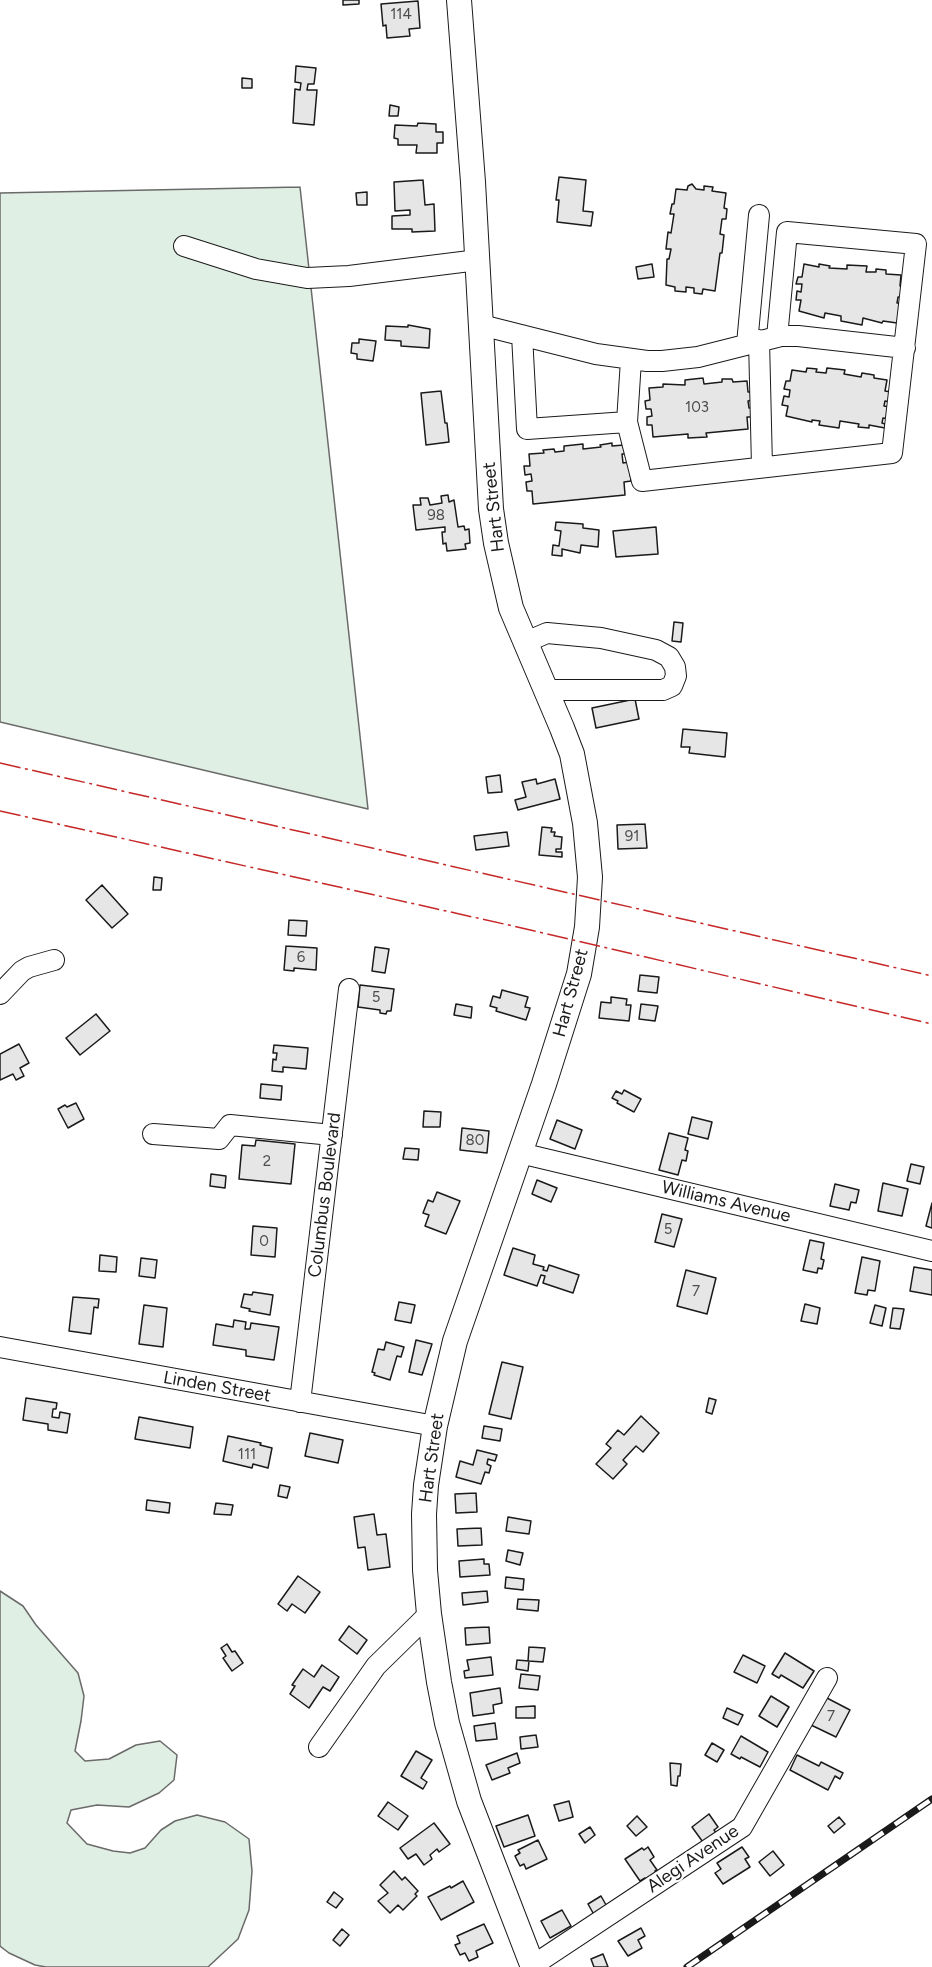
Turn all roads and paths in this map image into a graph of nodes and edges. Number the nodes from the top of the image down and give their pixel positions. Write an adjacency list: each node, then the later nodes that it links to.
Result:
1 (459, 0): 4 (main road, Hart Street)
2 (759, 215): 7 (street)
3 (184, 246): 4 (street)
4 (478, 260): 5 (main road, Hart Street)
5 (481, 325): 6 (street); 12 (main road, Hart Street)
6 (522, 335): 9 (street); 10 (street)
7 (761, 340): 8 (street); 8 (street); 9 (street); 11 (street)
8 (905, 348): 11 (street)
9 (631, 360): 10 (street)
10 (627, 422): 11 (street)
11 (762, 467)
12 (526, 642): 13 (main road, Hart Street); 13 (street)
13 (546, 690): 19 (main road, Hart Street)
14 (54, 960): 16 (street)
15 (349, 989): 18 (street, Columbus Boulevard)
16 (0, 994)
17 (153, 1134): 18 (street)
18 (332, 1135): 22 (street, Columbus Boulevard)
19 (520, 1153): 20 (street, Williams Avenue); 23 (main road, Hart Street)
20 (932, 1251)
21 (0, 1347): 22 (street, Linden Street)
22 (300, 1402): 23 (street, Linden Street)
23 (435, 1426): 24 (main road, Hart Street)
24 (429, 1614): 26 (street); 27 (main road, Hart Street)
25 (827, 1678): 27 (street, Alegi Avenue)
26 (319, 1747)
27 (533, 1966)

